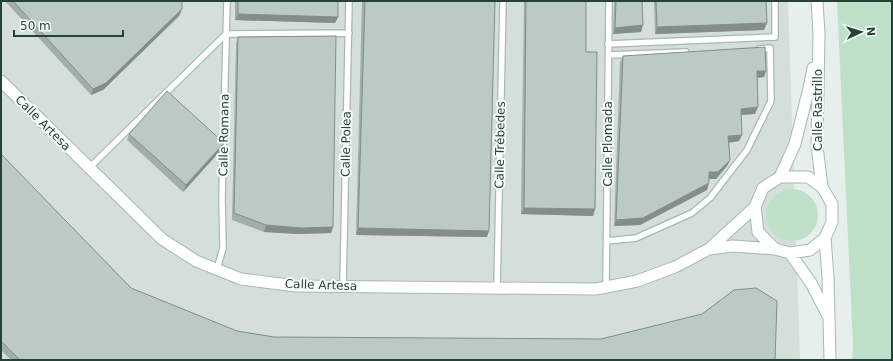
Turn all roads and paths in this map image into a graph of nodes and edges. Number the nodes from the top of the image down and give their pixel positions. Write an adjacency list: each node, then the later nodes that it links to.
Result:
1 (227, 1): 8 (lane, Calle Romana)
2 (349, 1): 7 (lane, Calle Polea)
3 (503, 1): 27 (lane, Calle Trébedes)
4 (609, 1): 10 (lane, Calle Plomada)
5 (775, 1): 10 (lane)
6 (817, 1): 9 (street, Calle Rastrillo)
7 (349, 33): 8 (lane); 25 (lane, Calle Polea)
8 (226, 34): 15 (lane); 24 (lane, Calle Romana)
9 (818, 34): 16 (street, Calle Rastrillo); 17 (street, Calle Rastrillo)
10 (608, 44): 13 (lane, Calle Plomada)
11 (754, 49): 20 (lane)
12 (690, 52): 13 (lane)
13 (608, 55): 20 (lane, Calle Plomada)
14 (1, 81): 15 (street, Calle Artesa)
15 (89, 169): 24 (street, Calle Artesa)
16 (780, 177): 17 (street); 18 (street)
17 (822, 187): 19 (street)
18 (755, 207): 21 (street, Calle Artesa); 22 (street)
19 (825, 238): 23 (street); 28 (street)
20 (607, 241): 26 (lane, Calle Plomada)
21 (709, 249): 22 (street, Calle Artesa); 26 (street, Calle Artesa)
22 (775, 249): 23 (street)
23 (790, 253): 28 (street)
24 (217, 269): 25 (street, Calle Artesa)
25 (343, 286): 27 (street, Calle Artesa)
26 (606, 287): 27 (street, Calle Artesa)
27 (497, 288)
28 (829, 318): 29 (street)
29 (830, 360)

